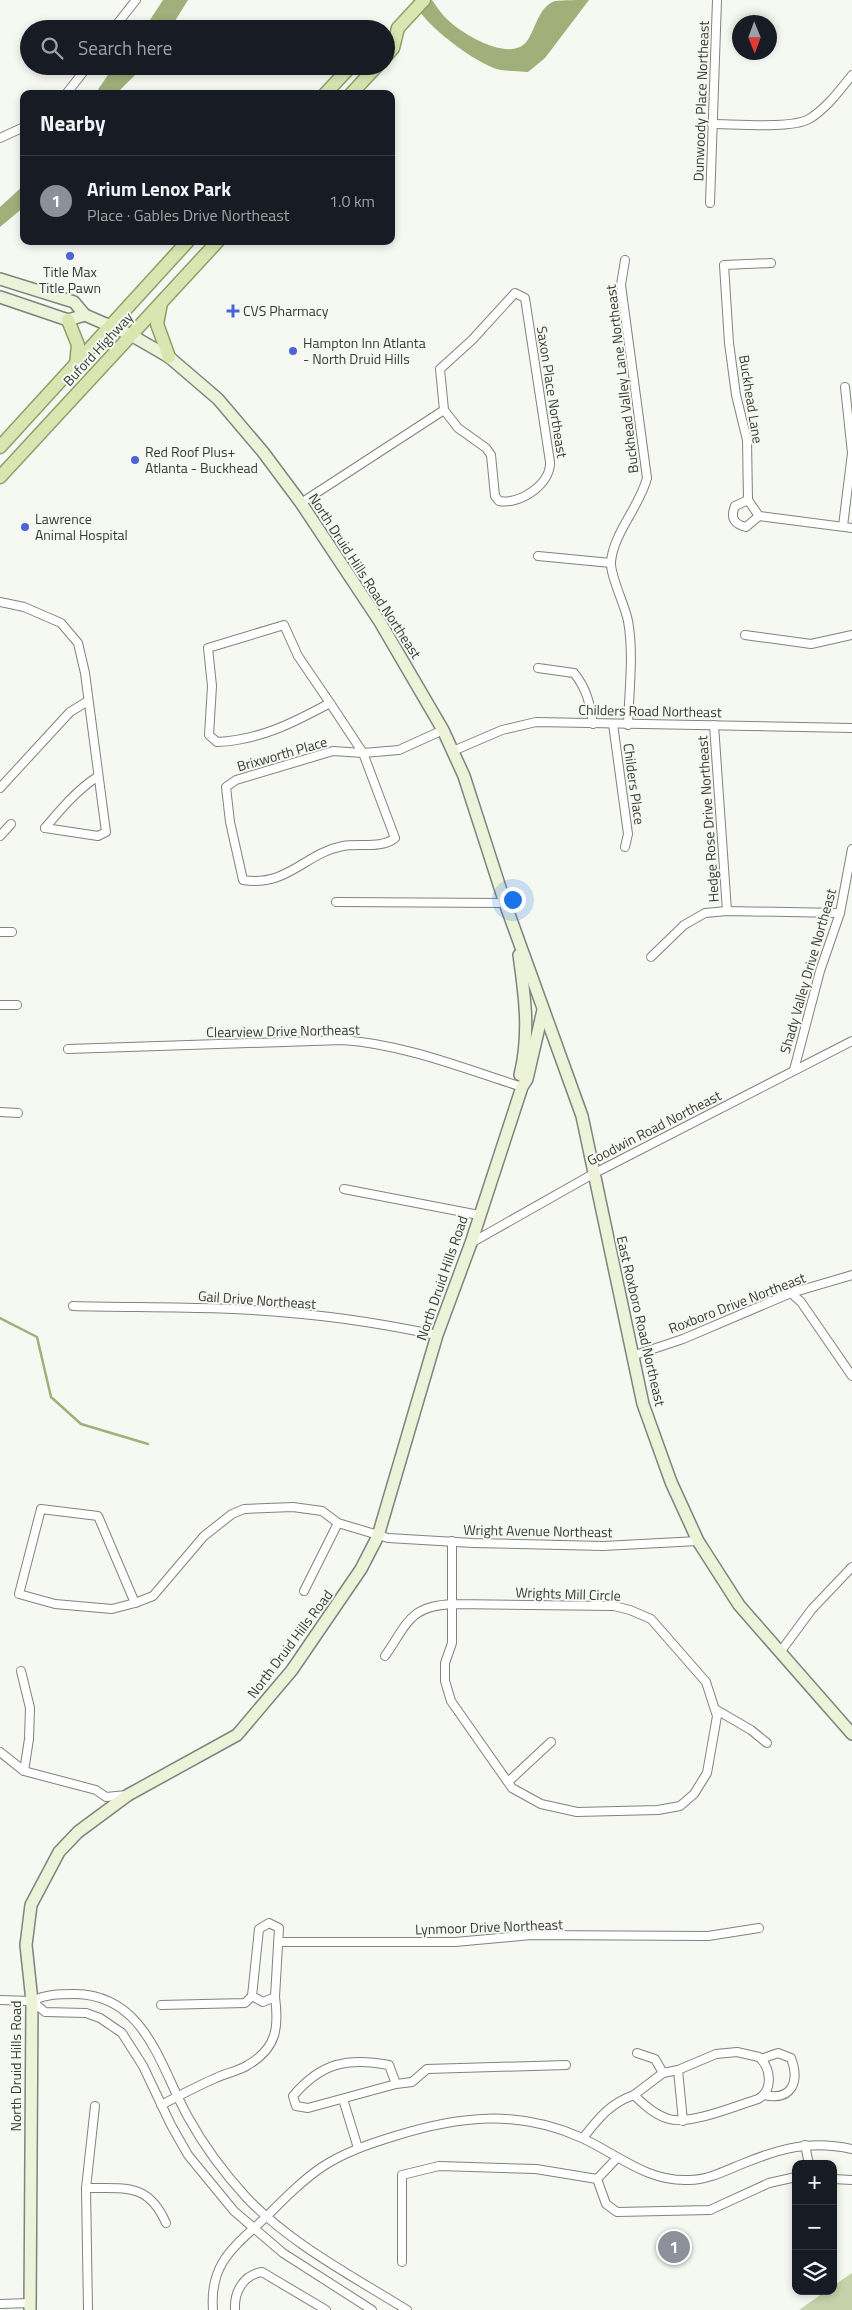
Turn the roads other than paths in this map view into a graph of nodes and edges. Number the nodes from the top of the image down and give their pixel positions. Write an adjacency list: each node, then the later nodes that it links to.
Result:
1 (136, 0): 4 (street)
2 (424, 0): 5 (main road)
3 (717, 0): 13 (street, Dunwoody Place Northeast)
4 (120, 20)
5 (395, 28)
6 (81, 75): 10 (street)
7 (343, 75): 11 (main road)
8 (369, 75): 12 (main road)
9 (852, 75): 13 (street)
10 (69, 90)
11 (329, 90)
12 (355, 90)
13 (712, 124): 16 (street, Dunwoody Place Northeast)
14 (20, 129): 15 (street)
15 (0, 138)
16 (710, 203)
17 (184, 245): 26 (main road, Buford Highway)
18 (214, 245): 23 (main road, Buford Highway)
19 (625, 260): 40 (street, Buckhead Valley Lane Northeast)
20 (771, 263): 34 (street, Buckhead Lane)
21 (0, 279): 24 (main road, North Druid Hills Road Northeast)
22 (0, 297): 25 (main road)
23 (162, 301): 27 (main road, Buford Highway); 28 (main road)
24 (85, 315): 25 (main road); 26 (main road, North Druid Hills Road Northeast)
25 (68, 320): 29 (main road)
26 (110, 325): 27 (main road, North Druid Hills Road Northeast); 29 (main road, Buford Highway)
27 (131, 335): 28 (main road, North Druid Hills Road Northeast); 33 (main road, Buford Highway)
28 (169, 357): 35 (main road, North Druid Hills Road Northeast)
29 (76, 365): 32 (main road, Buford Highway)
30 (845, 387): 37 (street)
31 (444, 410): 31 (street, Saxon Place Northeast); 35 (street)
32 (0, 447)
33 (0, 477)
34 (748, 500): 36 (street); 36 (street)
35 (301, 503): 52 (main road, North Druid Hills Road Northeast)
36 (759, 516): 37 (street)
37 (843, 526): 38 (street)
38 (852, 528)
39 (538, 556): 40 (street)
40 (611, 563): 49 (street)
41 (0, 602): 45 (street)
42 (745, 635): 43 (street)
43 (852, 635)
44 (538, 668): 47 (street)
45 (88, 701): 55 (street); 56 (street)
46 (330, 703): 46 (street, Brixworth Place); 54 (street, Brixworth Place)
47 (593, 724): 48 (street, Childers Road Northeast); 53 (street, Childers Road Northeast)
48 (613, 724): 49 (street, Childers Road Northeast); 59 (street, Childers Place)
49 (628, 725): 50 (street, Childers Road Northeast)
50 (714, 725): 51 (street, Childers Road Northeast); 63 (street, Hedge Rose Drive Northeast)
51 (852, 728)
52 (443, 730): 53 (main road, North Druid Hills Road Northeast); 54 (street, Brixworth Place)
53 (453, 751): 62 (main road, North Druid Hills Road Northeast)
54 (363, 753): 54 (street, Brixworth Place)
55 (97, 776): 55 (street)
56 (0, 788)
57 (11, 824): 58 (street)
58 (0, 836)
59 (625, 847)
60 (852, 853): 64 (street, Shady Valley Drive Northeast)
61 (336, 902): 62 (street)
62 (505, 903): 67 (main road, North Druid Hills Road Northeast)
63 (727, 911): 64 (street); 68 (street)
64 (840, 913): 74 (street, Shady Valley Drive Northeast)
65 (0, 932): 66 (street)
66 (12, 932)
67 (516, 933): 71 (main road, North Druid Hills Road Northeast); 75 (main road, North Druid Hills Road Northeast)
68 (651, 957)
69 (17, 1004): 70 (street)
70 (0, 1005)
71 (543, 1008): 75 (main road, North Druid Hills Road); 78 (main road, East Roxboro Road Northeast)
72 (852, 1041): 74 (street, Goodwin Road Northeast)
73 (68, 1050): 75 (street, Clearview Drive Northeast)
74 (794, 1070): 78 (street, Goodwin Road Northeast)
75 (522, 1087): 80 (main road, North Druid Hills Road)
76 (0, 1112): 77 (street)
77 (18, 1113)
78 (593, 1174): 81 (street, Goodwin Road Northeast); 86 (main road, East Roxboro Road Northeast)
79 (344, 1189): 80 (street)
80 (479, 1215): 81 (main road, North Druid Hills Road)
81 (471, 1243): 85 (main road, North Druid Hills Road)
82 (852, 1275): 83 (street, Roxboro Drive Northeast)
83 (791, 1293): 86 (street, Roxboro Drive Northeast); 87 (street)
84 (73, 1306): 85 (street, Gail Drive Northeast)
85 (437, 1336): 89 (main road, North Druid Hills Road)
86 (632, 1356): 91 (main road, East Roxboro Road Northeast)
87 (852, 1376)
88 (338, 1523): 89 (street, Wright Avenue Northeast); 93 (street); 94 (street, Wright Avenue Northeast)
89 (378, 1536): 90 (street, Wright Avenue Northeast); 106 (main road, North Druid Hills Road)
90 (452, 1541): 91 (street, Wright Avenue Northeast); 95 (street, Wrights Mill Circle)
91 (698, 1542): 96 (main road, East Roxboro Road Northeast)
92 (852, 1566): 96 (street)
93 (304, 1591)
94 (134, 1603): 94 (street, Wright Avenue Northeast)
95 (453, 1604): 97 (street); 99 (street, Wrights Mill Circle); 105 (street, Wrights Mill Circle)
96 (781, 1651): 100 (main road, East Roxboro Road Northeast)
97 (385, 1656)
98 (21, 1671): 104 (street)
99 (715, 1709): 102 (street); 105 (street, Wrights Mill Circle)
100 (852, 1734)
101 (551, 1742): 105 (street)
102 (767, 1743)
103 (0, 1752): 104 (street)
104 (24, 1771): 106 (street)
105 (511, 1784): 107 (street)
106 (128, 1795): 113 (main road, North Druid Hills Road)
107 (506, 1795)
108 (759, 1928): 109 (street, Lynmoor Drive Northeast)
109 (279, 1942): 110 (street); 111 (street)
110 (252, 1996): 111 (street); 114 (street)
111 (275, 1997): 123 (street)
112 (0, 2000): 113 (street)
113 (32, 2001): 123 (street); 125 (street); 144 (main road, North Druid Hills Road)
114 (161, 2005)
115 (636, 2054): 119 (street)
116 (761, 2059): 118 (street); 122 (street); 122 (street)
117 (566, 2066): 120 (street)
118 (678, 2070): 119 (street); 127 (street)
119 (663, 2073): 121 (street)
120 (396, 2084): 124 (street); 124 (street)
121 (634, 2095): 127 (street); 128 (street)
122 (764, 2095): 127 (street)
123 (178, 2097): 125 (street); 139 (street)
124 (343, 2100): 130 (street)
125 (161, 2105): 141 (street)
126 (95, 2106): 138 (street)
127 (683, 2121)
128 (583, 2138): 130 (street); 132 (street)
129 (805, 2145): 131 (street); 132 (street); 133 (street)
130 (358, 2148): 139 (street)
131 (852, 2149)
132 (617, 2158): 136 (street)
133 (808, 2160)
134 (792, 2178): 136 (street)
135 (837, 2179): 137 (street)
136 (597, 2180): 142 (street)
137 (852, 2180)
138 (86, 2188): 140 (street); 146 (street)
139 (267, 2216): 141 (street); 150 (street)
140 (166, 2223)
141 (254, 2230): 145 (street); 149 (street)
142 (402, 2262)
143 (0, 2304): 144 (street)
144 (30, 2307)
145 (211, 2309)
146 (88, 2310)
147 (235, 2310): 148 (street)
148 (326, 2310)
149 (372, 2310)
150 (407, 2310)

